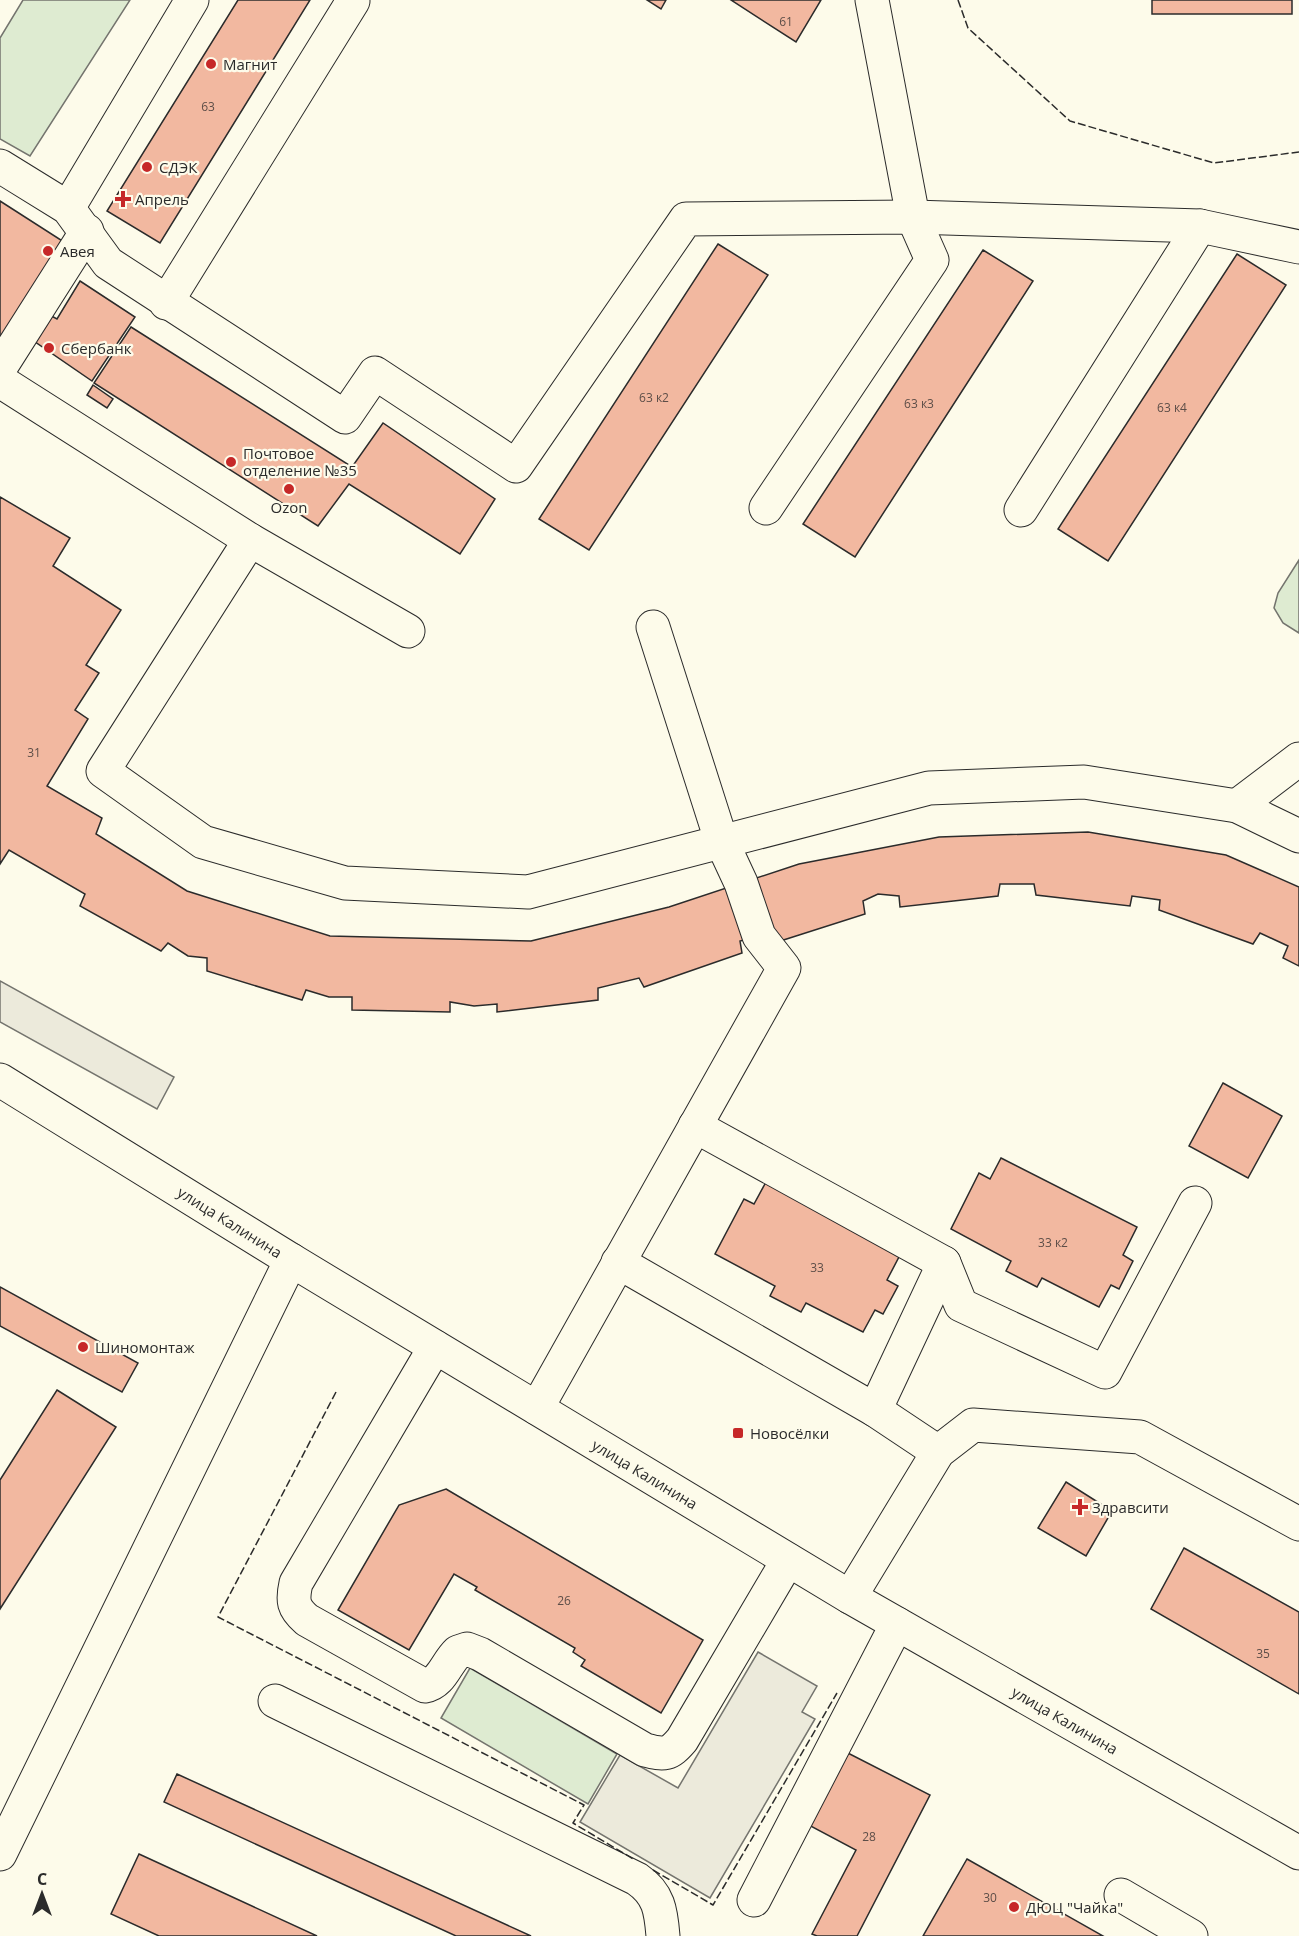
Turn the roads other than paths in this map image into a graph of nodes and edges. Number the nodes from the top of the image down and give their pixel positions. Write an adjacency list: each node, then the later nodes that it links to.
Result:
1 (192, 0): 6 (street)
2 (872, 0): 5 (street)
3 (353, 1): 9 (street)
4 (0, 166): 6 (street)
5 (913, 217): 7 (street); 9 (street); 12 (street)
6 (77, 220): 9 (street); 10 (street)
7 (1200, 226): 8 (street); 13 (street)
8 (1299, 246)
9 (166, 303)
10 (0, 368)
11 (0, 381): 14 (street)
12 (766, 508)
13 (1020, 510)
14 (250, 540): 16 (street); 20 (street)
15 (653, 627): 20 (street)
16 (408, 631)
17 (1299, 759): 18 (street)
18 (1237, 806): 19 (street); 20 (street)
19 (1299, 836)
20 (722, 840): 22 (street)
21 (0, 1080): 24 (street, улица Калинина)
22 (695, 1126): 25 (street); 26 (street)
23 (1195, 1203): 26 (street)
24 (291, 1260): 27 (street, улица Калинина); 37 (street)
25 (618, 1262): 28 (street); 29 (street)
26 (944, 1263): 29 (street)
27 (435, 1347): 28 (street, улица Калинина); 32 (street)
28 (537, 1408): 32 (street, улица Калинина)
29 (875, 1410): 30 (street)
30 (938, 1452): 31 (street); 33 (street)
31 (1299, 1524)
32 (788, 1560): 33 (street, улица Калинина)
33 (850, 1597): 34 (street, улица Калинина)
34 (897, 1624): 36 (street, улица Калинина); 39 (street)
35 (275, 1701): 40 (street)
36 (1299, 1853)
37 (0, 1854)
38 (1121, 1895): 41 (street)
39 (754, 1900)
40 (663, 1936)
41 (1191, 1936)

